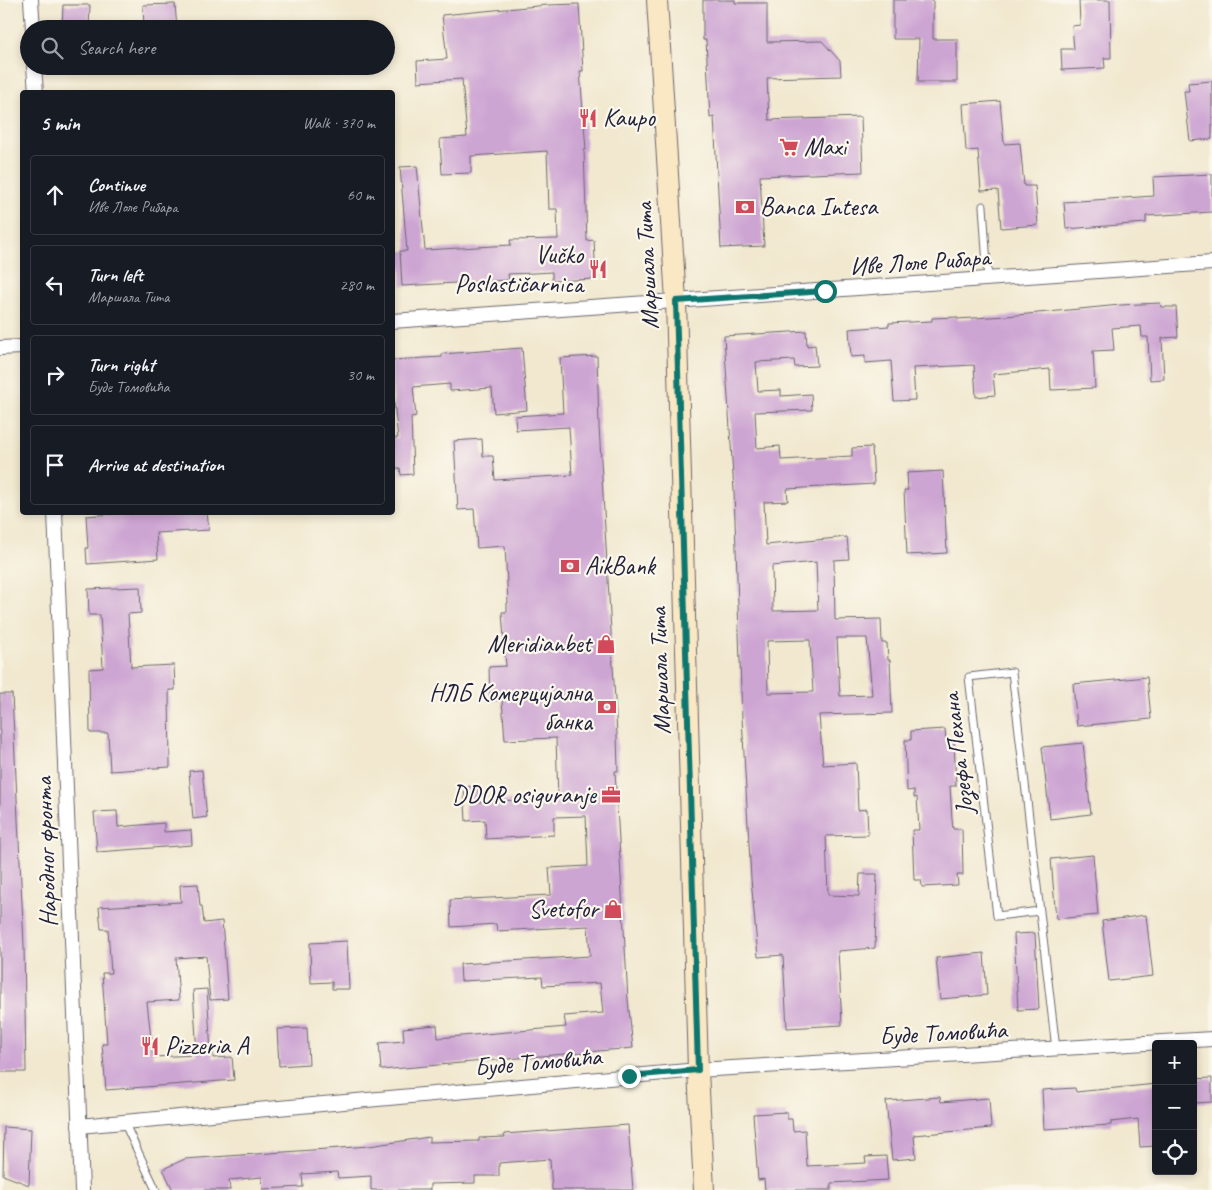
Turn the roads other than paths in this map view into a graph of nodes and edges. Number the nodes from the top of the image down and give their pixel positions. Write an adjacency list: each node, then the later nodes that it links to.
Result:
1 (31, 0): 3 (street)
2 (657, 0): 9 (street, Маршала Тита)
3 (32, 20)
4 (35, 75): 5 (street)
5 (36, 90)
6 (983, 206): 8 (lane)
7 (1212, 263): 8 (street, Иве Лоле Рибара)
8 (988, 280): 9 (street, Иве Лоле Рибара)
9 (676, 301): 10 (street, Иве Лоле Рибара); 17 (street, Маршала Тита)
10 (395, 321)
11 (20, 347): 12 (street)
12 (0, 348)
13 (55, 515): 19 (street, Народног фронта)
14 (1040, 911): 14 (lane, Јозефа Пехана); 16 (lane, Јозефа Пехана)
15 (1212, 1039): 16 (street, Буде Томовића)
16 (1056, 1049): 17 (street, Буде Томовића)
17 (698, 1070): 18 (street, Буде Томовића); 22 (street, Маршала Тита)
18 (124, 1122): 19 (street, Буде Томовића); 21 (lane)
19 (79, 1126): 20 (street, Народног фронта)
20 (82, 1190)
21 (156, 1190)
22 (704, 1190)

